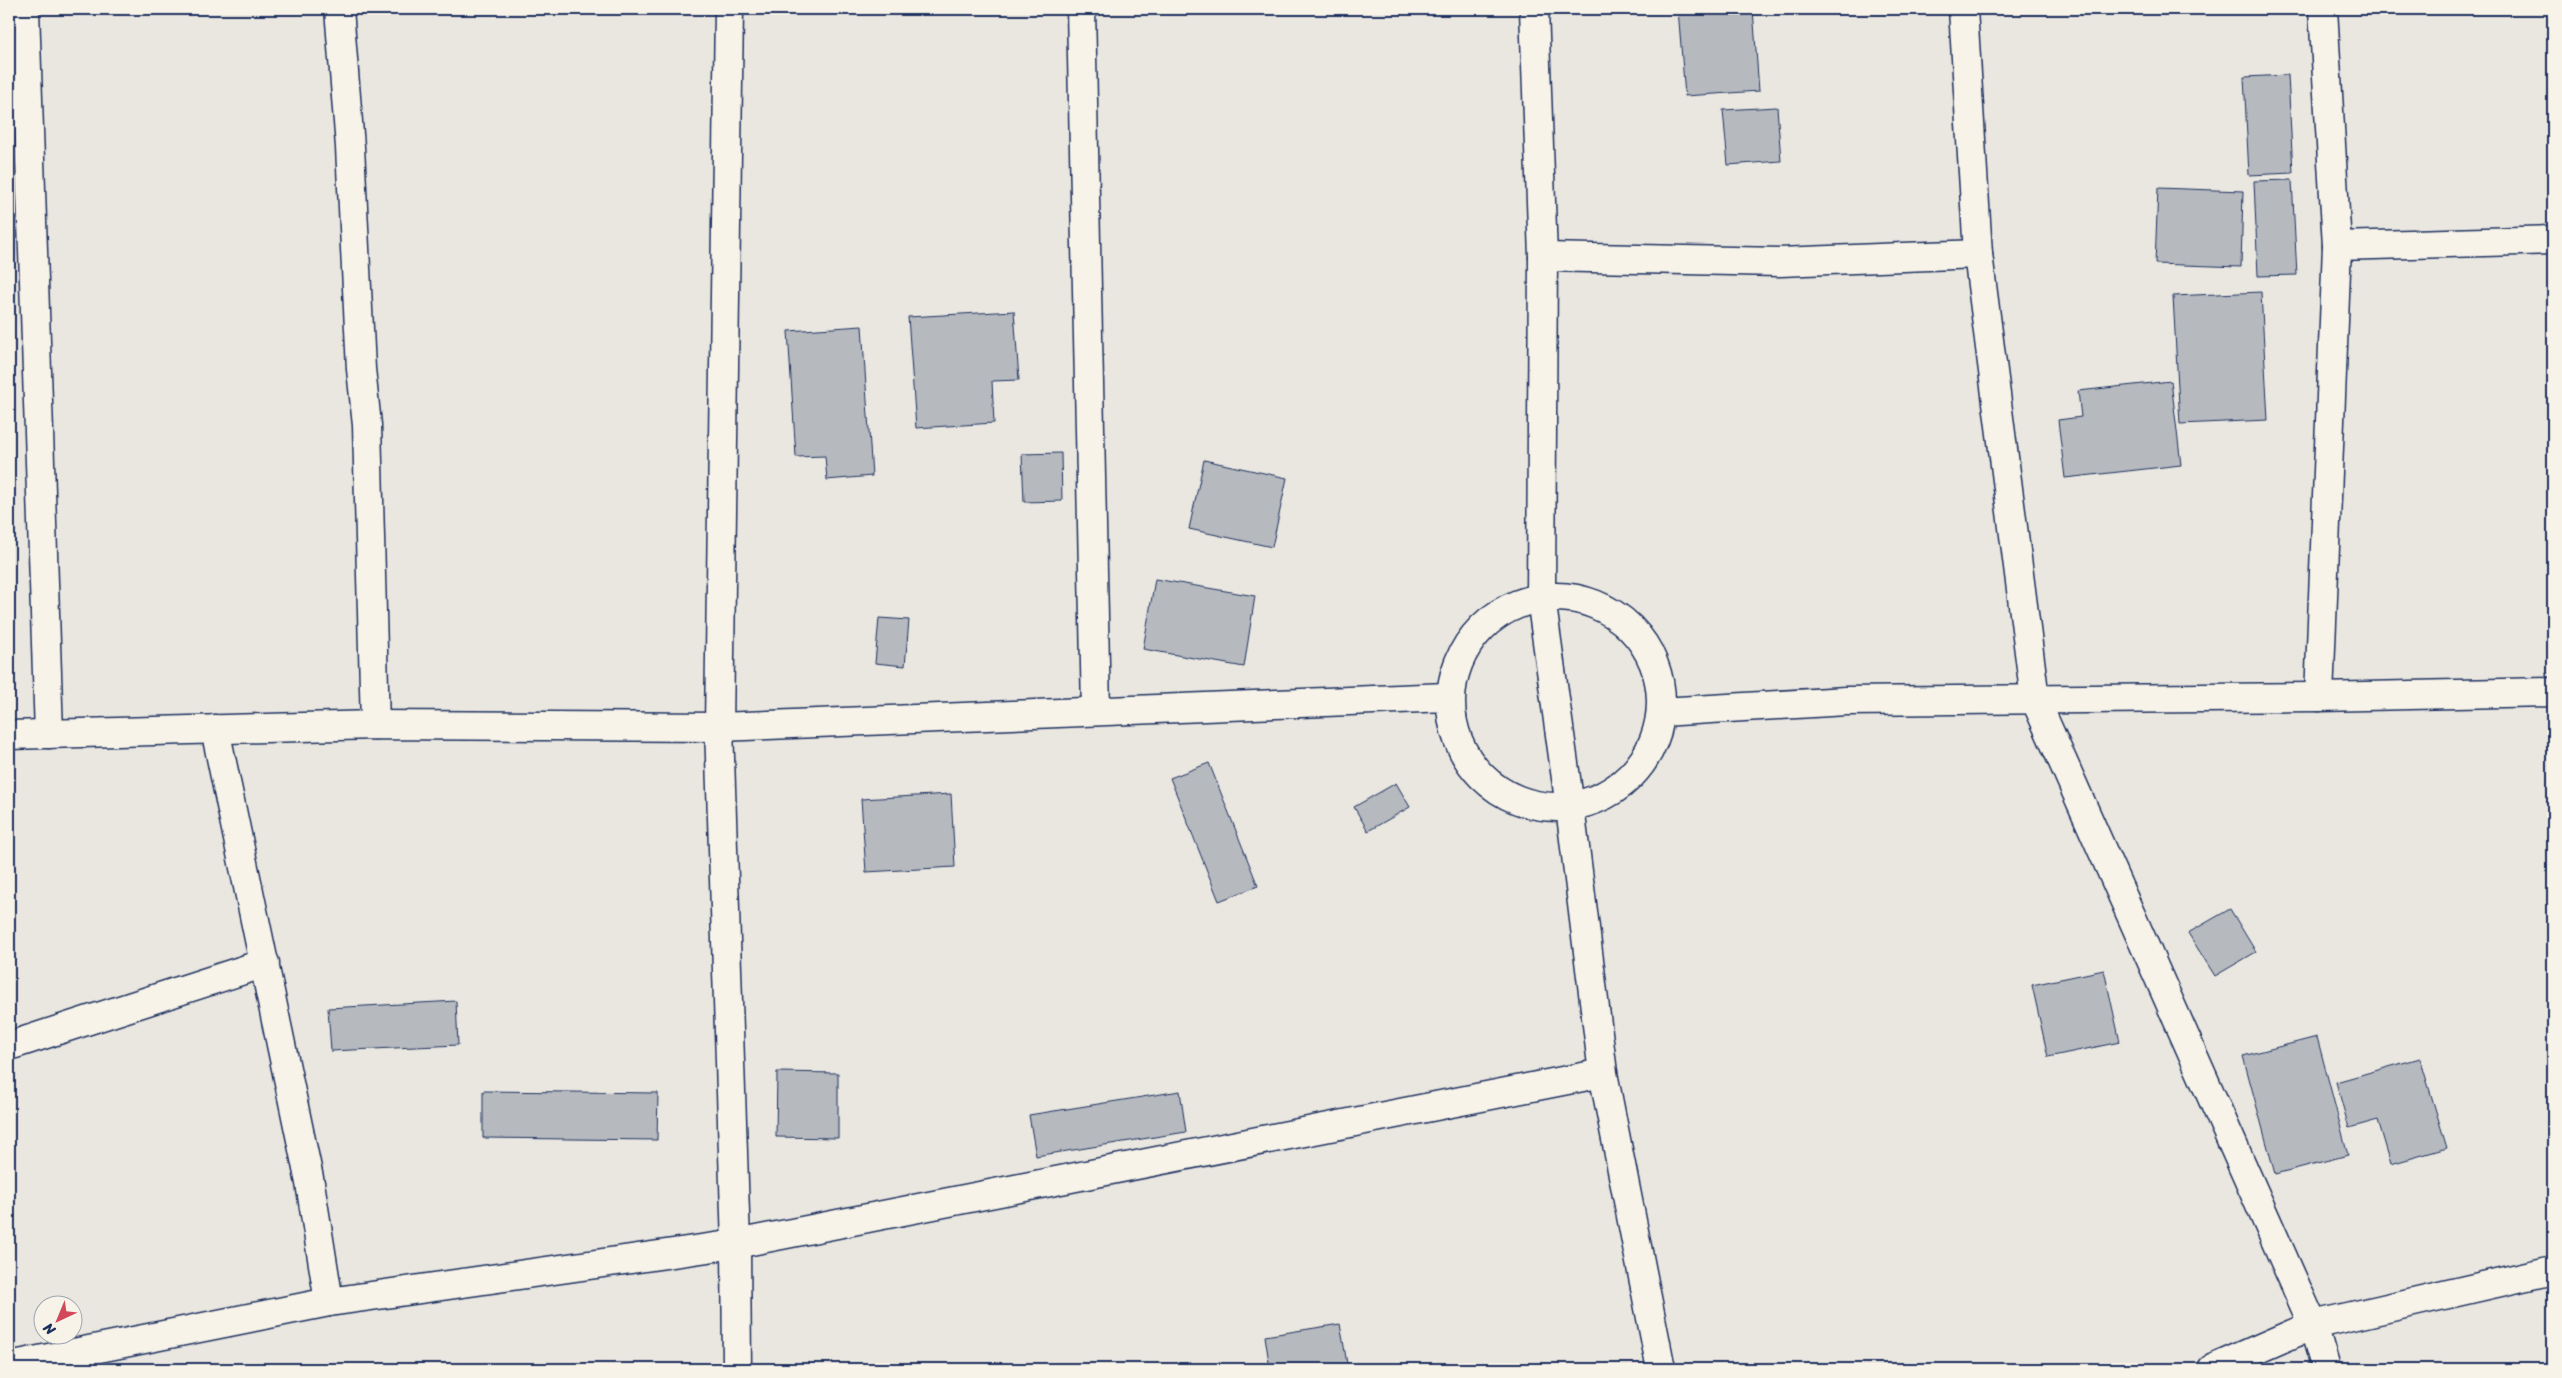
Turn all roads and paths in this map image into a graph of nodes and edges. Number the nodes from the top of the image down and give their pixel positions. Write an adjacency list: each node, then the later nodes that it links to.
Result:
1 (25, 9): 22 (street)
2 (338, 9): 19 (street)
3 (729, 9): 20 (street)
4 (1080, 9): 17 (street)
5 (1534, 9): 11 (street)
6 (1963, 9): 10 (street)
7 (2323, 9): 9 (street)
8 (2553, 240): 9 (street)
9 (2337, 246): 15 (street)
10 (1978, 254): 11 (street); 16 (street)
11 (1543, 257): 12 (street)
12 (1541, 598): 14 (street); 18 (street); 24 (street)
13 (2553, 692): 15 (street)
14 (1447, 697): 17 (street); 24 (street)
15 (2319, 697): 16 (street)
16 (2035, 699): 18 (street); 31 (street)
17 (1096, 711): 20 (street)
18 (1661, 712): 24 (street)
19 (375, 725): 20 (street); 21 (street)
20 (720, 727): 28 (street)
21 (215, 729): 22 (street); 25 (street)
22 (49, 734): 23 (street)
23 (9, 735)
24 (1570, 807): 27 (street)
25 (265, 963): 26 (street); 30 (street)
26 (9, 1046)
27 (1603, 1073): 28 (street); 34 (street)
28 (736, 1244): 30 (street); 33 (street)
29 (2553, 1270): 31 (street)
30 (328, 1302): 32 (street)
31 (2313, 1325): 35 (street); 36 (street)
32 (9, 1366)
33 (737, 1369)
34 (1661, 1369)
35 (2212, 1369)
36 (2326, 1369)

